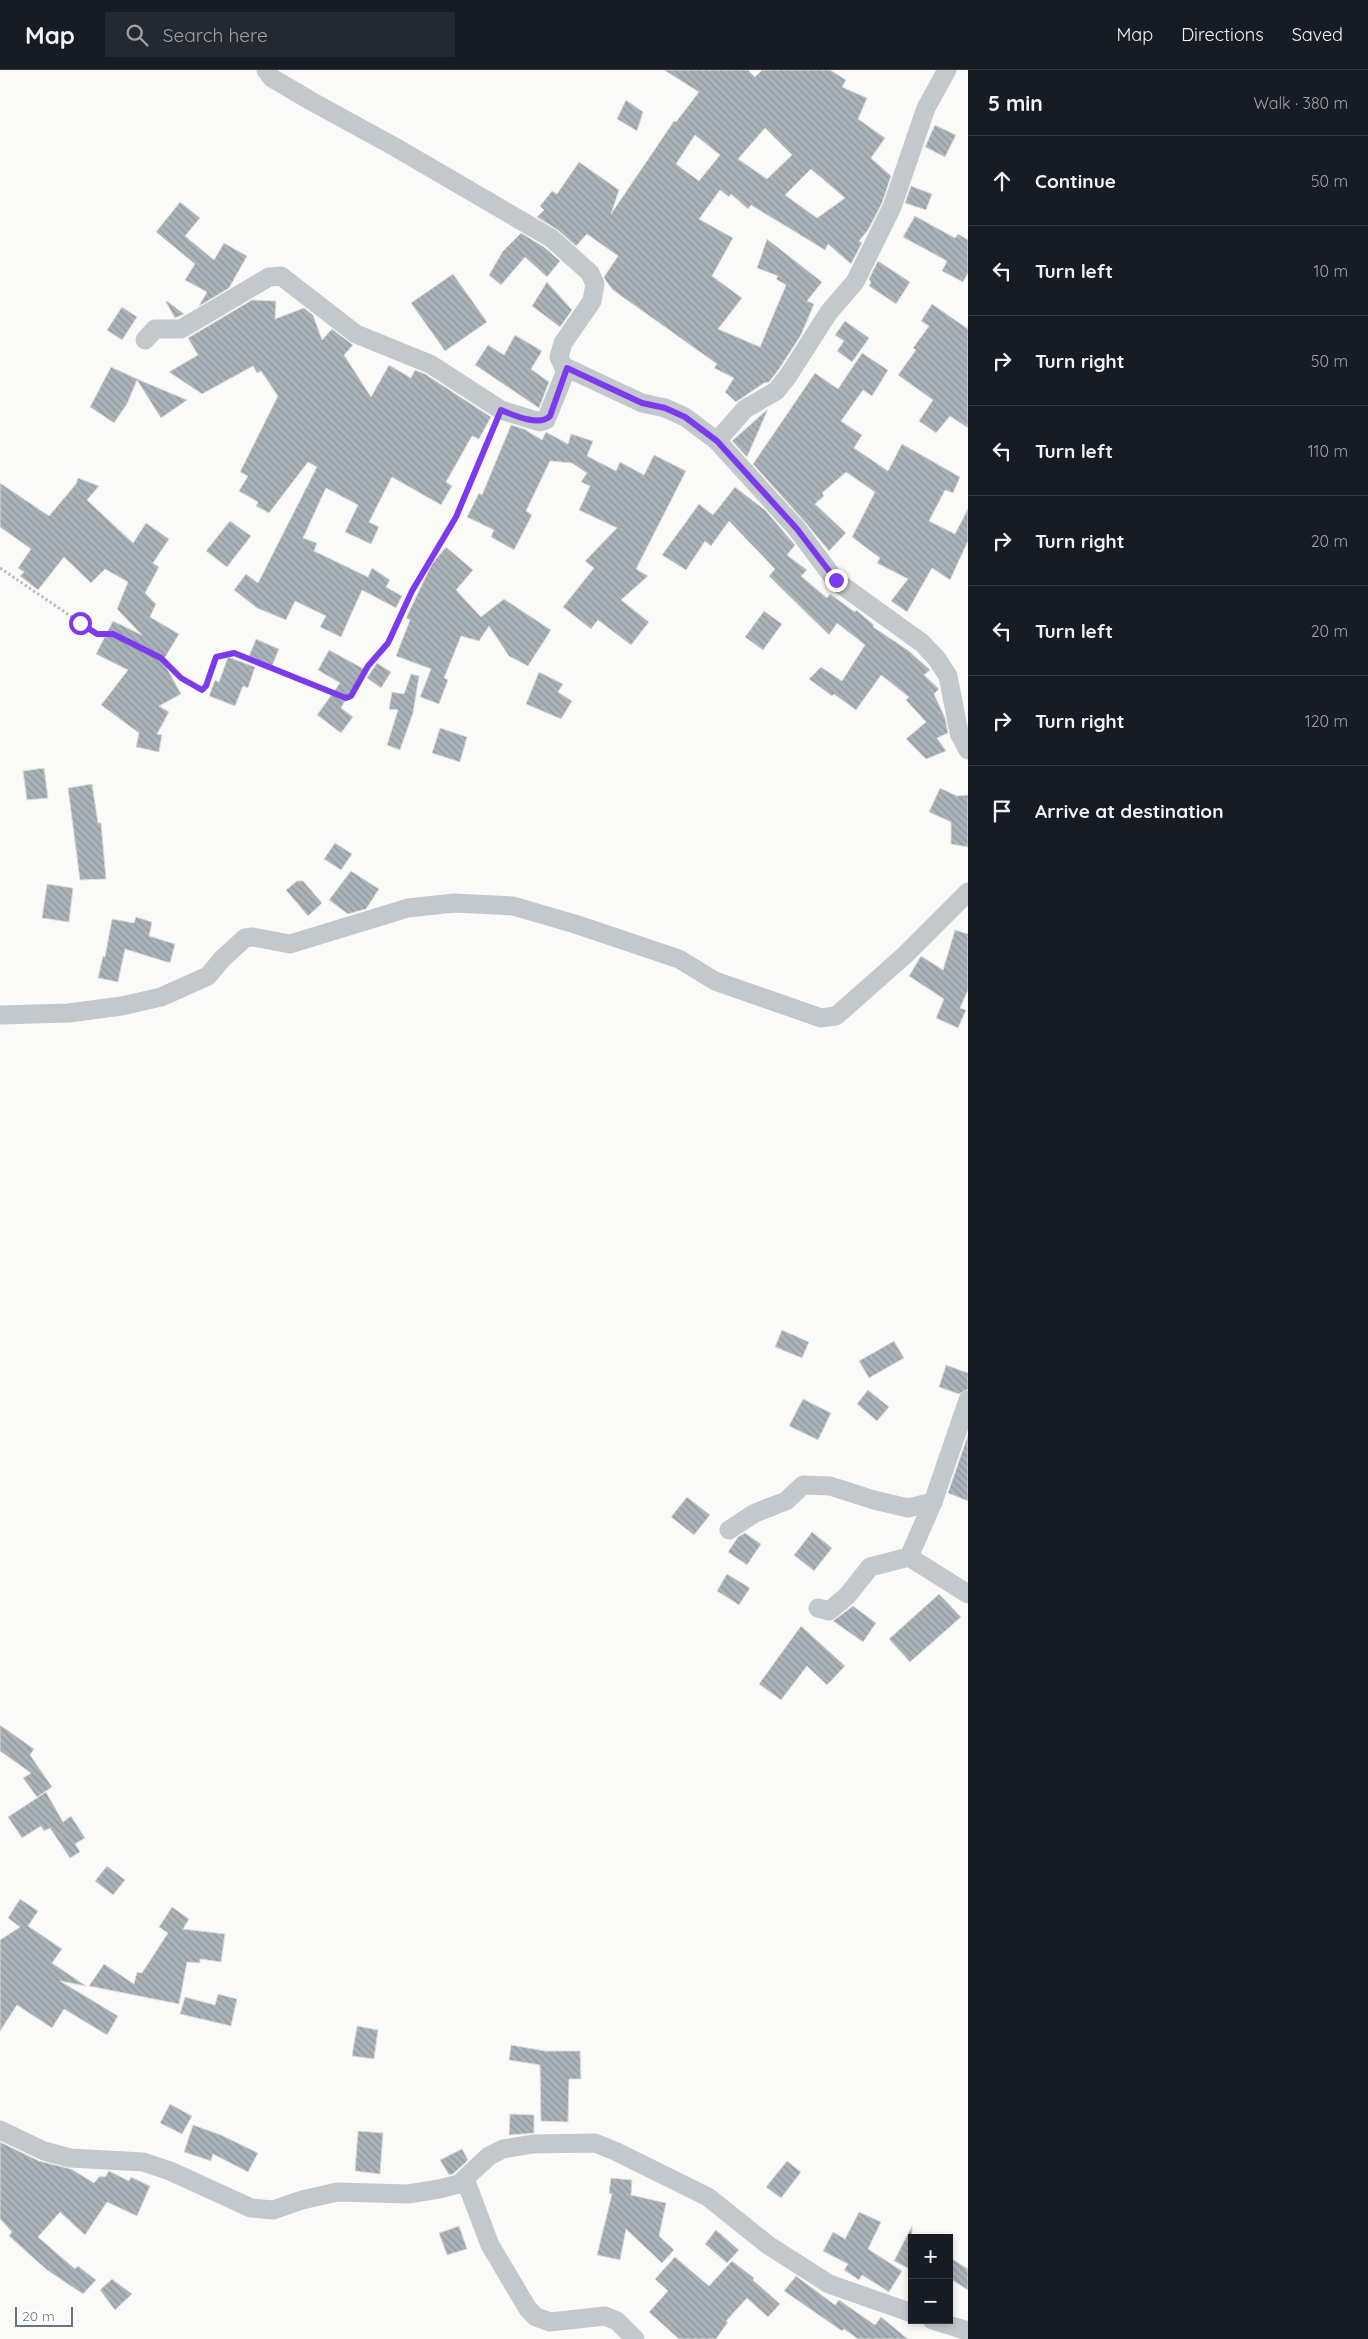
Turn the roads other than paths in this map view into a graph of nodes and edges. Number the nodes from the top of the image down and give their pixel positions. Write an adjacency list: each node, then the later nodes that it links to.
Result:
1 (266, 70): 4 (street)
2 (948, 70): 5 (street)
3 (145, 340): 4 (street)
4 (567, 368): 5 (street)
5 (717, 441): 6 (street)
6 (968, 750)
7 (968, 892): 8 (street)
8 (0, 1016)
9 (968, 1400): 10 (street)
10 (933, 1502): 11 (street); 12 (street)
11 (729, 1530)
12 (909, 1557): 13 (street); 14 (street)
13 (968, 1594)
14 (818, 1608)
15 (0, 2130): 16 (street)
16 (466, 2179): 17 (street); 20 (street)
17 (908, 2312)
18 (945, 2324): 19 (street)
19 (968, 2331)
20 (635, 2339)

